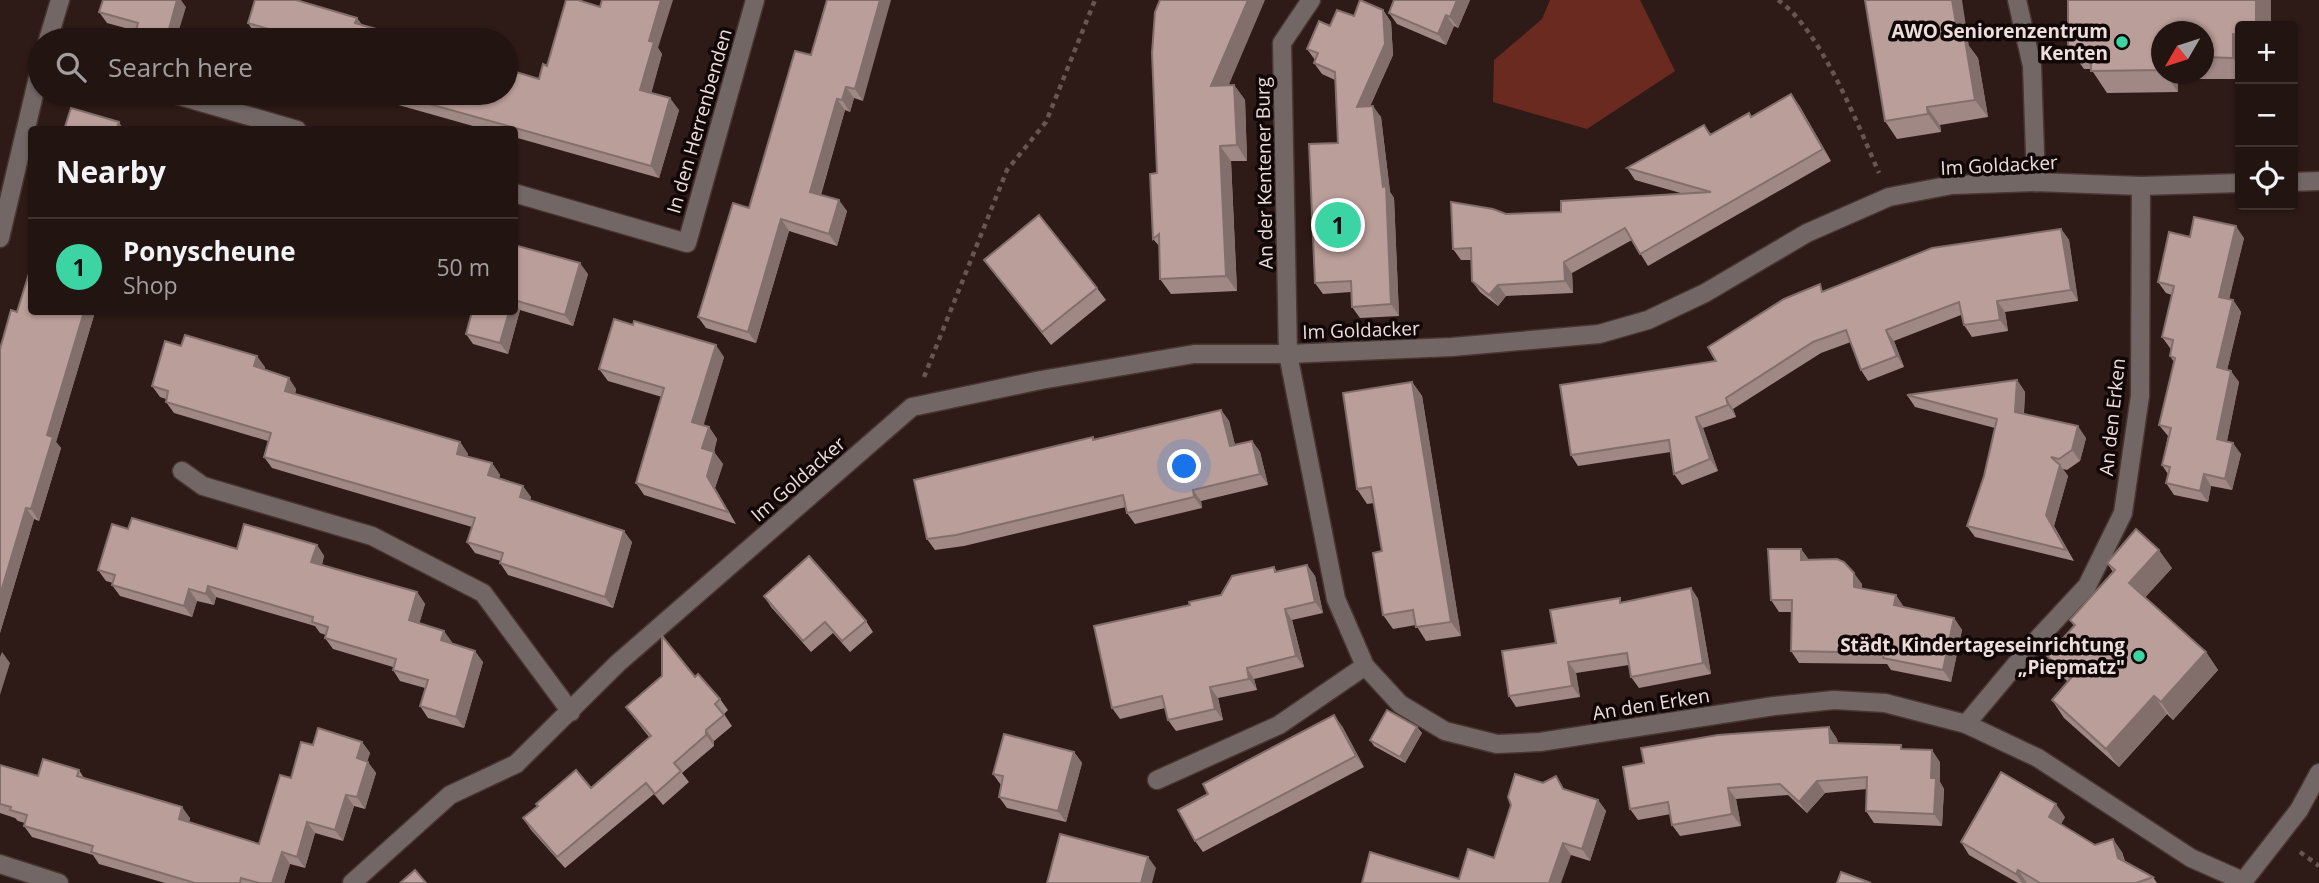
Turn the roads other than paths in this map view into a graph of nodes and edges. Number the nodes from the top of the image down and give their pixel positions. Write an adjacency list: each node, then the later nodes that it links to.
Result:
1 (60, 0): 5 (street)
2 (755, 0): 14 (street, In den Herrenbenden)
3 (1311, 0): 16 (street, An der Kentener Burg)
4 (2017, 0): 10 (street)
5 (52, 28)
6 (31, 105): 15 (street)
7 (211, 105): 8 (street)
8 (283, 126)
9 (2319, 181): 11 (street)
10 (2036, 182): 13 (street, Im Goldacker); 16 (street, Im Goldacker)
11 (2298, 182)
12 (2235, 183): 13 (street, Im Goldacker)
13 (2141, 186): 20 (street, An den Erken)
14 (518, 194)
15 (0, 238)
16 (1288, 354): 18 (street, An den Erken); 19 (street, Im Goldacker)
17 (182, 471): 19 (street)
18 (1364, 666): 20 (street, An den Erken); 22 (street)
19 (571, 712): 26 (street, Im Goldacker)
20 (1966, 724): 24 (street, An den Erken)
21 (2319, 773): 24 (street)
22 (1157, 780)
23 (0, 864): 25 (street)
24 (2243, 882)
25 (59, 883)
26 (352, 883)

